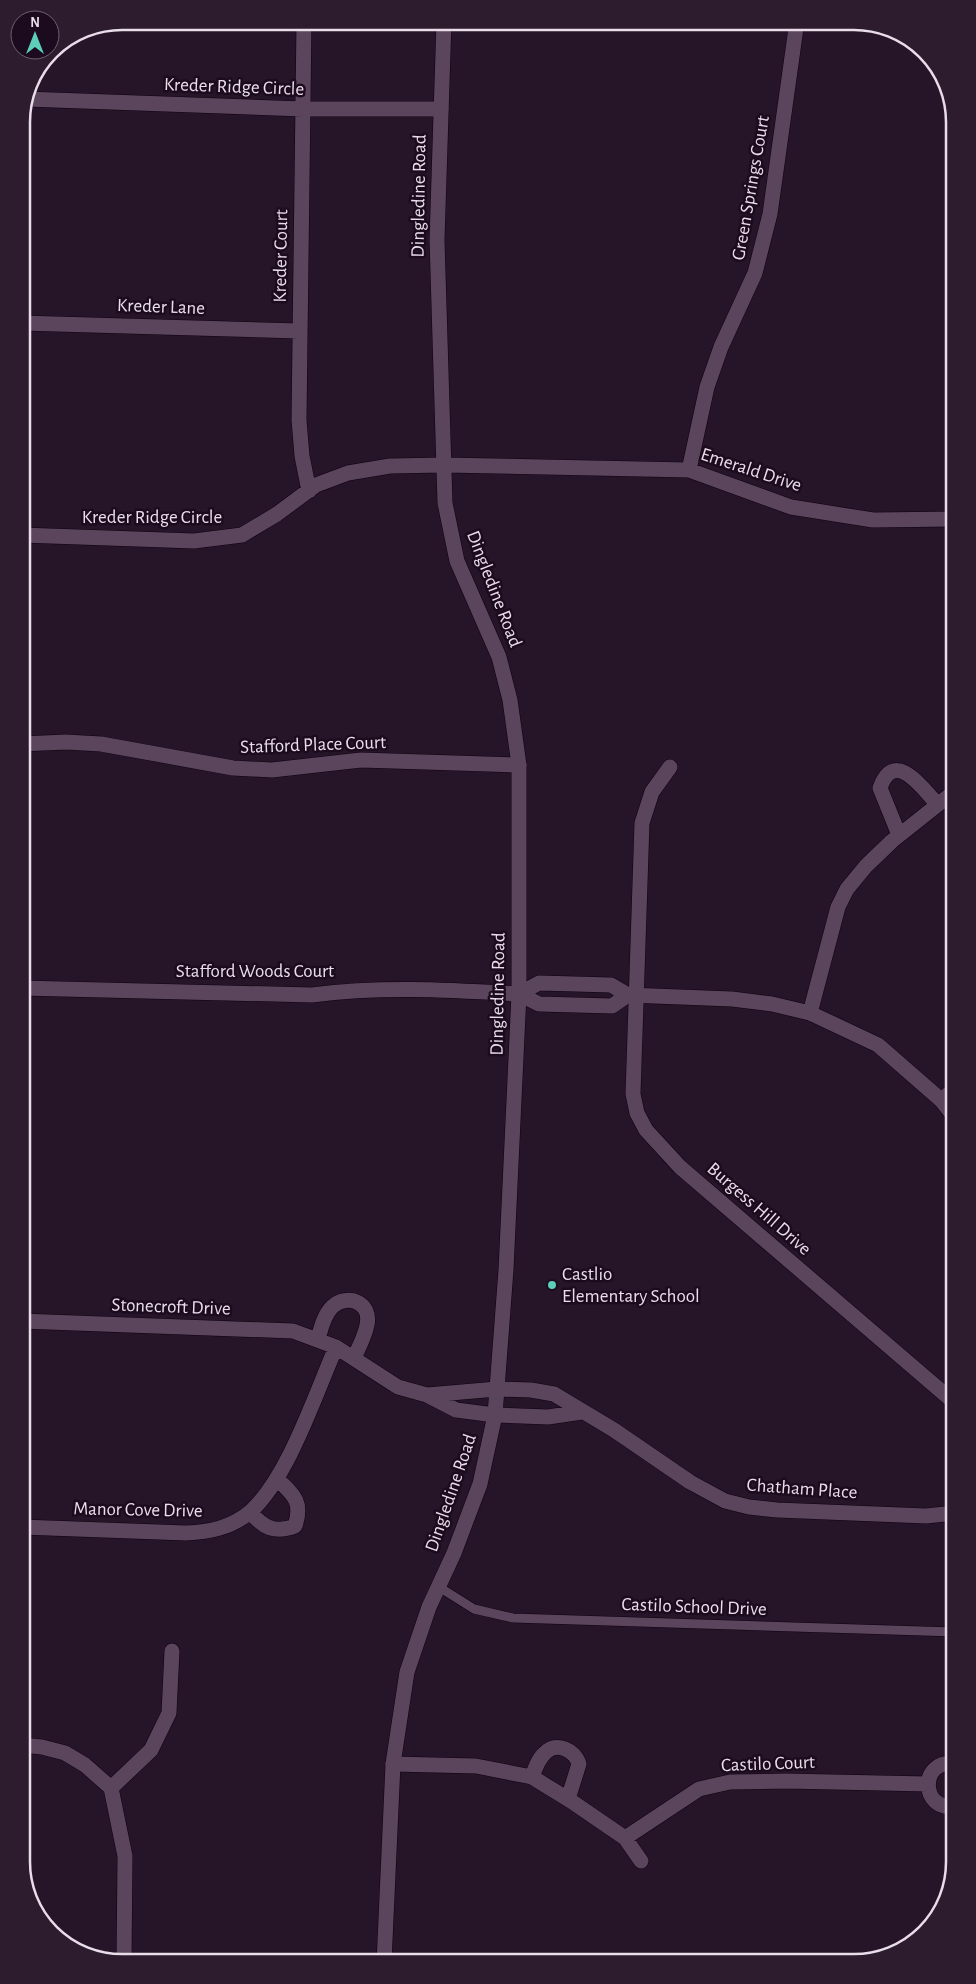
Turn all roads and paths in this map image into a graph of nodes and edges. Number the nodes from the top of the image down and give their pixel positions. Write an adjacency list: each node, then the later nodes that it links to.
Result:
1 (304, 30): 5 (street, Kreder Court)
2 (444, 30): 6 (street, Dingledine Road)
3 (796, 30): 10 (street, Green Springs Court)
4 (33, 99): 5 (street, Kreder Ridge Circle)
5 (303, 109): 6 (street, Kreder Ridge Circle); 8 (street, Kreder Court)
6 (441, 109): 9 (street, Dingledine Road)
7 (30, 323): 8 (street, Kreder Lane)
8 (300, 331): 11 (street, Kreder Court)
9 (444, 465): 10 (street, Emerald Drive); 11 (street, Kreder Ridge Circle); 15 (street, Dingledine Road)
10 (689, 470): 12 (street, Emerald Drive)
11 (309, 490): 13 (street, Kreder Ridge Circle)
12 (946, 520)
13 (30, 535)
14 (30, 744): 15 (street, Stafford Place Court)
15 (519, 765): 21 (street, Dingledine Road)
16 (670, 767): 22 (street, Burgess Hill Drive)
17 (946, 798): 18 (street)
18 (937, 804): 19 (street); 19 (street)
19 (899, 834): 23 (street)
20 (30, 988): 21 (street, Stafford Woods Court)
21 (520, 994): 22 (street); 22 (street); 31 (street, Dingledine Road)
22 (632, 995): 23 (street); 33 (street, Burgess Hill Drive)
23 (810, 1013): 25 (street)
24 (946, 1096): 25 (street)
25 (941, 1100): 26 (street)
26 (946, 1106)
27 (30, 1321): 28 (street, Stonecroft Drive)
28 (318, 1339): 29 (street, Stonecroft Drive); 30 (street)
29 (336, 1347): 30 (street, Stonecroft Drive); 36 (street, Manor Cove Drive)
30 (354, 1358): 32 (street, Stonecroft Drive)
31 (497, 1389): 32 (street, Stonecroft Drive); 34 (street, Chatham Place); 35 (street, Dingledine Road)
32 (427, 1395): 35 (street, Stonecroft Drive)
33 (946, 1395)
34 (582, 1412): 35 (street); 38 (street, Chatham Place)
35 (495, 1415): 40 (street, Dingledine Road)
36 (277, 1479): 37 (street, Manor Cove Drive); 37 (street)
37 (250, 1512): 39 (street, Manor Cove Drive)
38 (946, 1514)
39 (30, 1527)
40 (438, 1587): 41 (lane, Castilo School Drive); 45 (street, Dingledine Road)
41 (946, 1632)
42 (172, 1651): 48 (street)
43 (30, 1745): 48 (street)
44 (946, 1763): 47 (street)
45 (393, 1764): 46 (street); 54 (street, Dingledine Road)
46 (532, 1778): 49 (street); 49 (street)
47 (928, 1784): 50 (street); 51 (street, Castilo Court)
48 (111, 1788): 53 (street)
49 (568, 1799): 51 (street)
50 (946, 1806)
51 (625, 1838): 52 (street)
52 (641, 1861)
53 (124, 1954)
54 (384, 1954)

